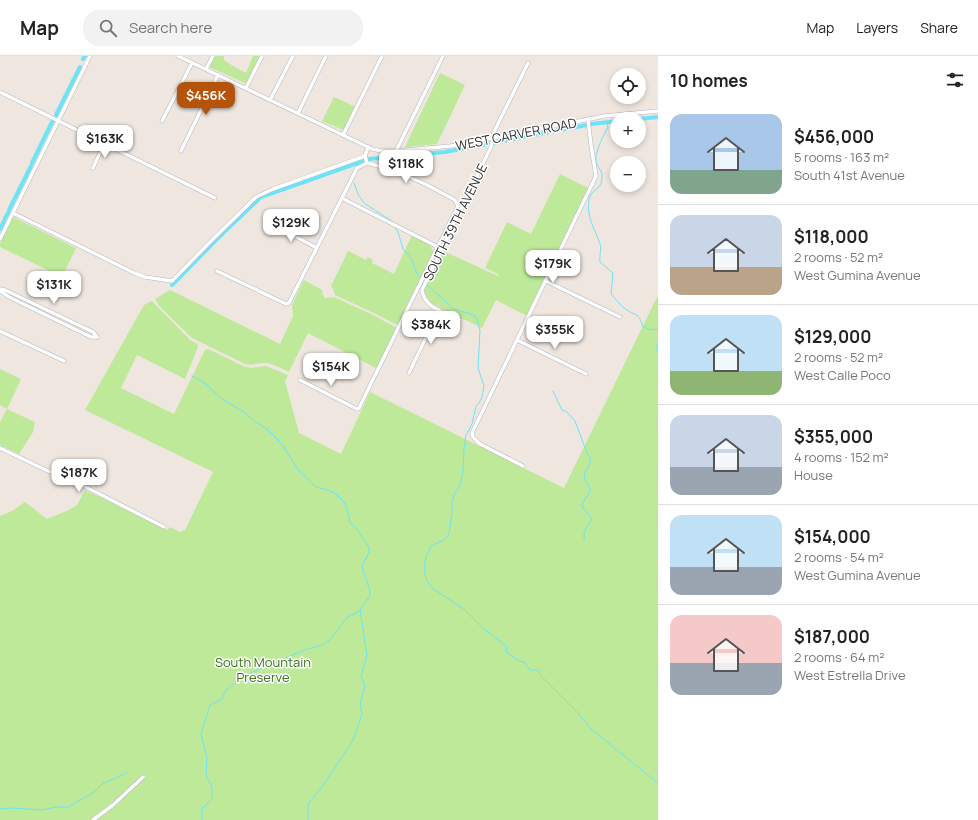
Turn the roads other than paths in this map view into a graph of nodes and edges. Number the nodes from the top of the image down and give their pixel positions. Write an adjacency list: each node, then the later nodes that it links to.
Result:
1 (90, 56): 18 (street)
2 (178, 56): 9 (street, WEST CARVER ROAD)
3 (212, 56): 11 (street)
4 (262, 56): 13 (street)
5 (293, 56): 15 (street)
6 (326, 56): 17 (street)
7 (382, 56): 21 (street)
8 (443, 56): 26 (street)
9 (192, 63): 11 (street, WEST CARVER ROAD); 19 (street)
10 (528, 63): 22 (street, SOUTH 39TH AVENUE)
11 (206, 69): 12 (street, WEST CARVER ROAD)
12 (218, 75): 13 (street, WEST CARVER ROAD); 25 (street)
13 (246, 88): 15 (street, WEST CARVER ROAD)
14 (0, 92): 18 (street)
15 (270, 100): 17 (street, WEST CARVER ROAD)
16 (658, 111): 20 (street, WEST CARVER ROAD)
17 (298, 113): 21 (street, WEST CARVER ROAD)
18 (59, 120): 23 (street); 32 (street)
19 (162, 121)
20 (588, 121): 22 (street, WEST CARVER ROAD); 38 (street)
21 (343, 135): 24 (street, WEST CARVER ROAD)
22 (492, 142): 26 (street, WEST CARVER ROAD); 40 (street, SOUTH 39TH AVENUE)
23 (104, 144): 29 (street); 30 (street)
24 (368, 147): 26 (street, WEST CARVER ROAD); 27 (street)
25 (181, 151)
26 (396, 151)
27 (365, 156): 28 (street); 32 (street)
28 (367, 162): 31 (street); 35 (street)
29 (92, 168)
30 (215, 198)
31 (342, 198): 35 (street); 36 (street)
32 (13, 213): 34 (street)
33 (272, 224): 36 (street)
34 (0, 238)
35 (438, 247): 48 (street)
36 (317, 248): 37 (street)
37 (217, 271)
38 (546, 280): 41 (street); 44 (street)
39 (0, 290): 39 (street)
40 (439, 310): 42 (street, SOUTH 39TH AVENUE); 46 (street)
41 (620, 317)
42 (460, 320)
43 (0, 331): 45 (street)
44 (517, 340): 47 (street); 50 (street)
45 (64, 361)
46 (409, 373)
47 (586, 374)
48 (300, 380)
49 (0, 448): 51 (street)
50 (523, 466)
51 (164, 527)
52 (143, 778): 53 (street)
53 (93, 820)

